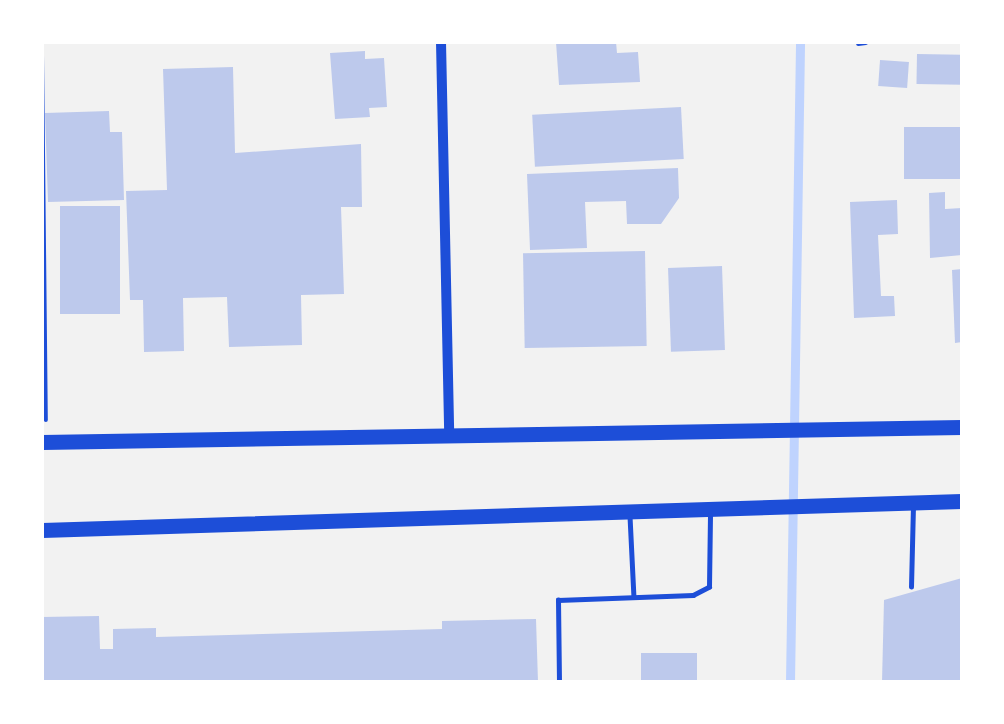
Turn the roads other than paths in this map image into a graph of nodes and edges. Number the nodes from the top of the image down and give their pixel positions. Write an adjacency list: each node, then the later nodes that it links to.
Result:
1 (441, 42): 5 (street)
2 (865, 42): 3 (lane)
3 (858, 43)
4 (962, 428): 5 (main road)
5 (449, 434): 6 (main road)
6 (44, 442)
7 (962, 501): 8 (main road)
8 (913, 502): 9 (main road); 12 (lane)
9 (710, 509): 10 (main road); 13 (lane)
10 (630, 512): 11 (main road); 13 (lane)
11 (42, 530)
12 (911, 587)
13 (633, 597): 14 (lane)
14 (560, 682)

